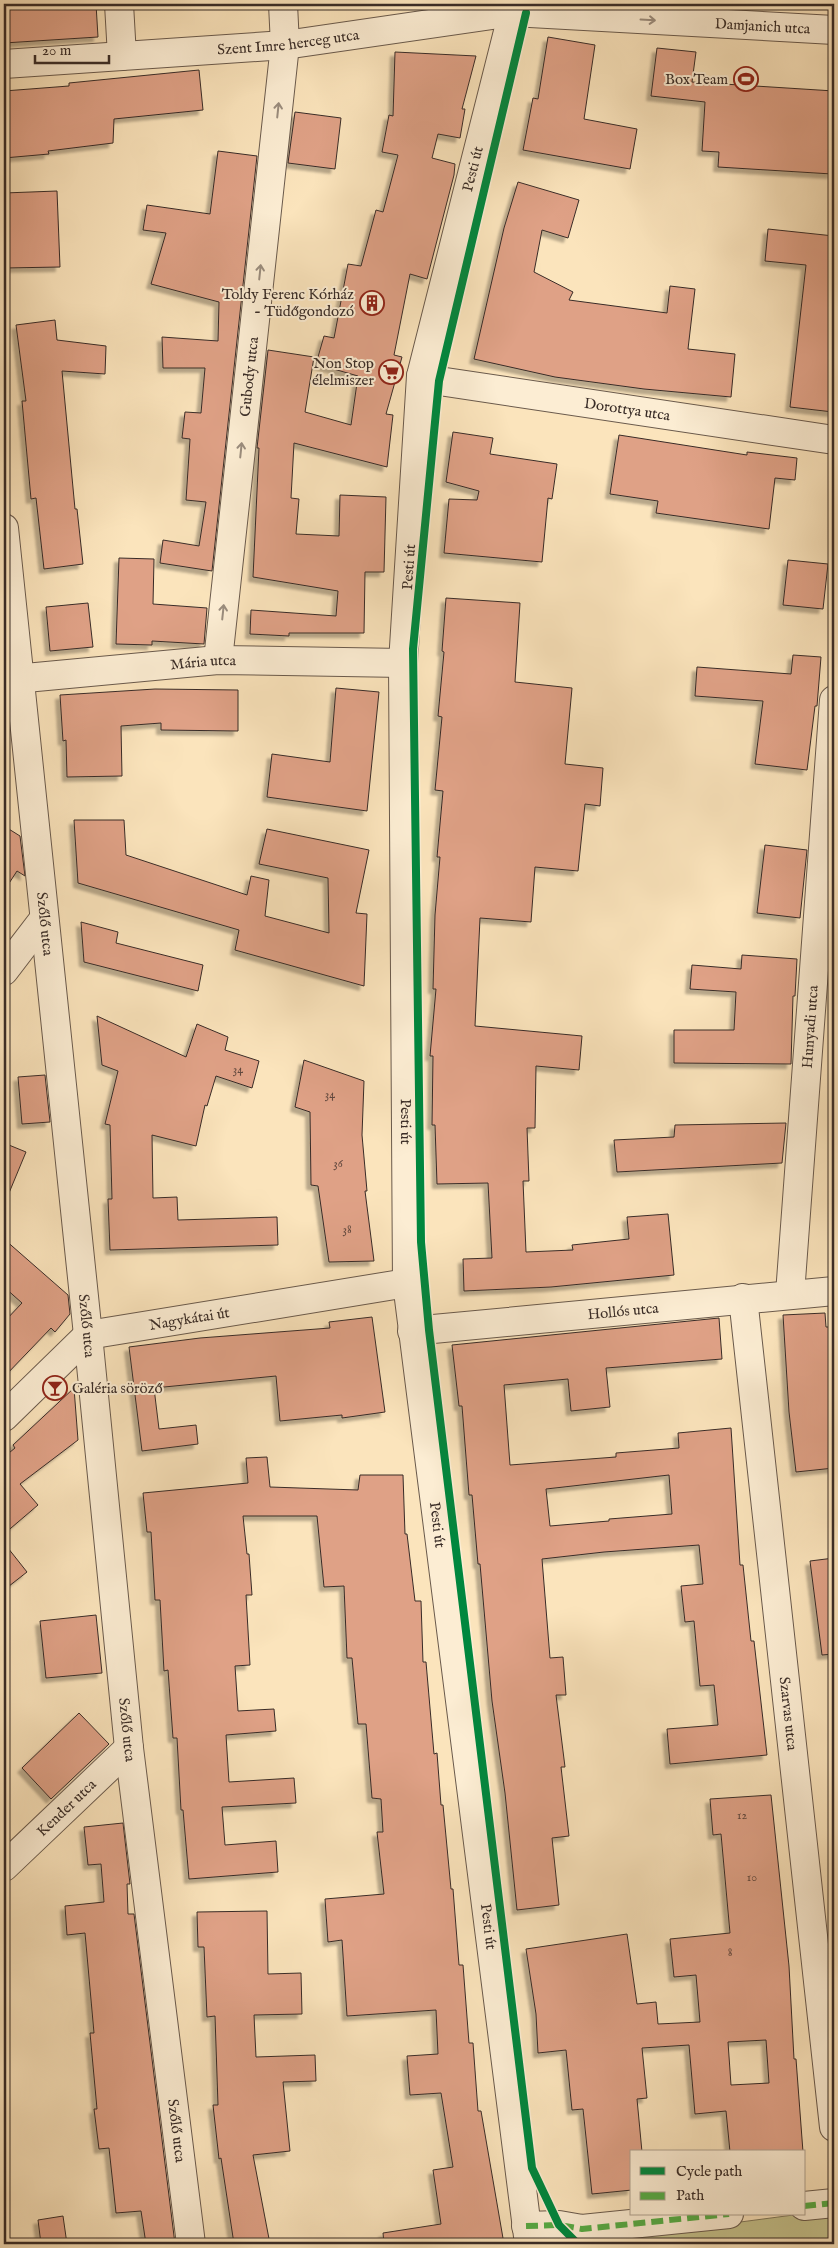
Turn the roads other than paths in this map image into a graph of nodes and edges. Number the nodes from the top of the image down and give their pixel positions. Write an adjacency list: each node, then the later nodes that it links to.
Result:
1 (118, 4): 6 (street)
2 (283, 4): 5 (street, Gubody utca)
3 (513, 8): 4 (street, Damjanich utca, one-way to 4); 5 (street, Szent Imre herceg utca); 8 (street, Pesti út)
4 (834, 30)
5 (285, 45): 6 (street, Szent Imre herceg utca); 11 (street, Gubody utca, one-way to 5)
6 (122, 56): 7 (street, Szent Imre herceg utca)
7 (4, 64)
8 (421, 376): 9 (street, Dorottya utca); 12 (street, Pesti út)
9 (834, 440)
10 (4, 528): 13 (street, Szőlő utca)
11 (218, 660): 12 (street, Mária utca); 13 (street, Mária utca)
12 (403, 663): 18 (street, Pesti út)
13 (12, 679): 16 (street, Szőlő utca)
14 (834, 700): 15 (street, Hunyadi utca)
15 (830, 821): 20 (street, Hunyadi utca)
16 (43, 920): 17 (street); 23 (street, Szőlő utca)
17 (4, 971)
18 (407, 1283): 22 (street, Pesti út); 23 (street, Nagykátai út)
19 (834, 1291): 20 (street, Hollós utca)
20 (790, 1294): 21 (street, Hollós utca)
21 (743, 1298): 22 (street, Hollós utca); 27 (street, Szarvas utca)
22 (412, 1331): 31 (street, Pesti út)
23 (88, 1335): 24 (street); 25 (street, Szőlő utca)
24 (4, 1417)
25 (128, 1748): 26 (street, Kender utca); 32 (street, Szőlő utca)
26 (4, 1867)
27 (834, 2127)
28 (834, 2203): 29 (street)
29 (806, 2206)
30 (709, 2216): 31 (street)
31 (528, 2235)
32 (191, 2244)

